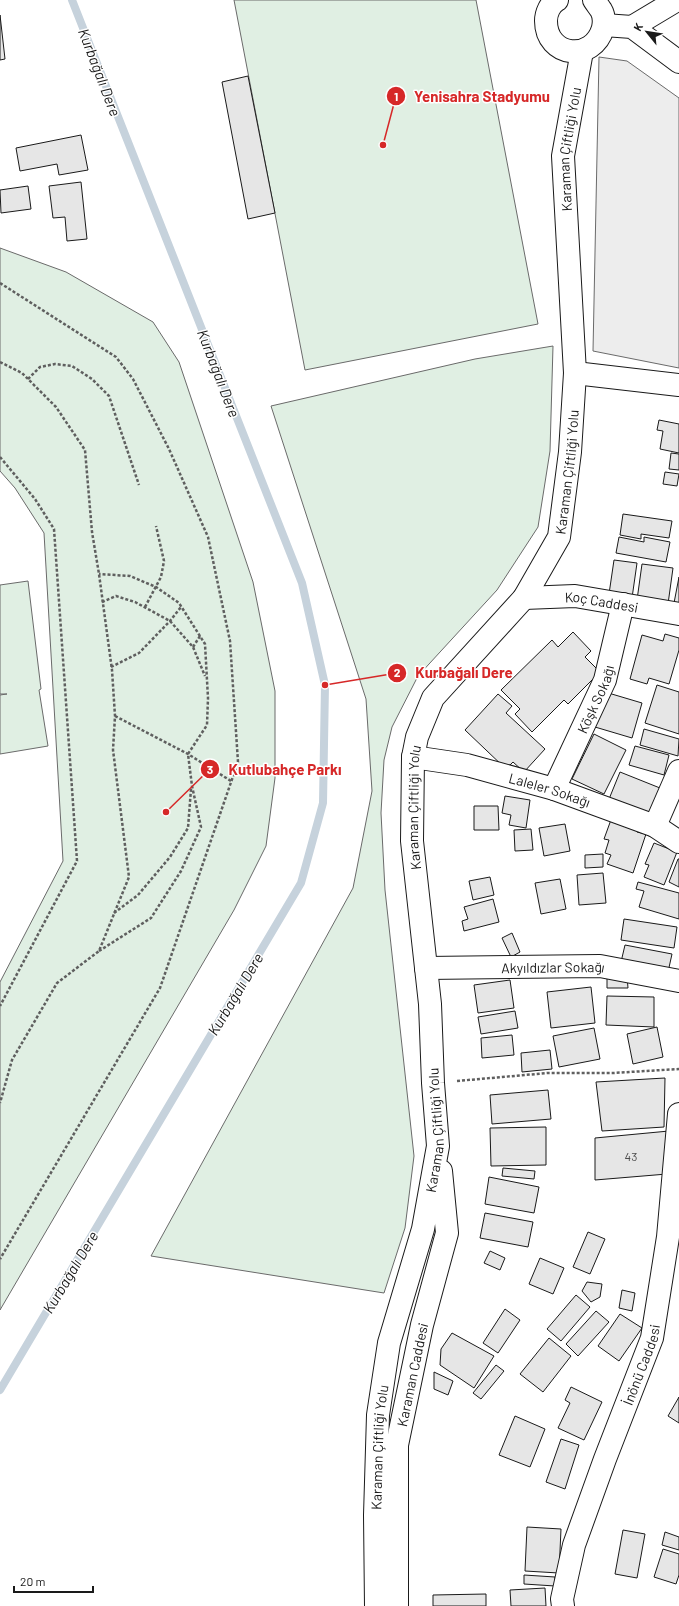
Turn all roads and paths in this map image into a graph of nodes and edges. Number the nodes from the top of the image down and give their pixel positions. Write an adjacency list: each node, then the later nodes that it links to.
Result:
1 (557, 0): 6 (main road)
2 (594, 0): 4 (main road)
3 (678, 0): 5 (main road)
4 (604, 25): 5 (main road); 6 (main road)
5 (632, 27): 7 (main road)
6 (582, 51): 10 (main road, Karaman Çiftliği Yolu)
7 (679, 62)
8 (0, 283): 33 (path)
9 (0, 362): 11 (path)
10 (575, 373): 12 (main road); 18 (main road, Karaman Çiftliği Yolu)
11 (28, 379): 14 (path); 16 (path)
12 (679, 385)
13 (0, 457): 42 (path)
14 (139, 486)
15 (156, 526): 17 (path)
16 (100, 574): 17 (path); 19 (path)
17 (156, 587): 21 (path); 22 (path)
18 (524, 598): 20 (main road, Koç Caddesi); 31 (main road, Karaman Çiftliği Yolu)
19 (102, 602): 21 (path); 27 (path)
20 (623, 604): 23 (main road, Koç Caddesi); 35 (main road, Köşk Sokağı)
21 (145, 607): 24 (path)
22 (181, 607): 24 (path); 25 (path)
23 (679, 614)
24 (170, 621): 26 (path); 27 (path)
25 (200, 636): 26 (path); 28 (path)
26 (193, 648): 28 (path)
27 (111, 667): 29 (path)
28 (206, 678): 30 (path)
29 (114, 716): 30 (path); 38 (path)
30 (188, 754): 33 (path); 34 (path)
31 (413, 757): 35 (main road, Laleler Sokağı); 40 (main road, Karaman Çiftliği Yolu)
32 (679, 771): 36 (main road)
33 (231, 781): 48 (path)
34 (192, 786): 38 (path); 39 (path)
35 (554, 788): 36 (main road, Laleler Sokağı)
36 (655, 826): 37 (main road, Laleler Sokağı)
37 (679, 842)
38 (114, 913): 39 (path)
39 (99, 951): 45 (path)
40 (426, 968): 41 (main road, Akyıldızlar Sokağı); 44 (main road, Karaman Çiftliği Yolu)
41 (679, 981)
42 (0, 1006)
43 (679, 1069): 44 (path)
44 (433, 1083): 47 (main road, Karaman Çiftliği Yolu)
45 (0, 1104)
46 (679, 1114): 51 (main road, İnönü Caddesi)
47 (438, 1146): 49 (main road, Karaman Çiftliği Yolu); 50 (main road, Karaman Caddesi)
48 (0, 1259)
49 (376, 1606)
50 (397, 1606)
51 (562, 1606)

